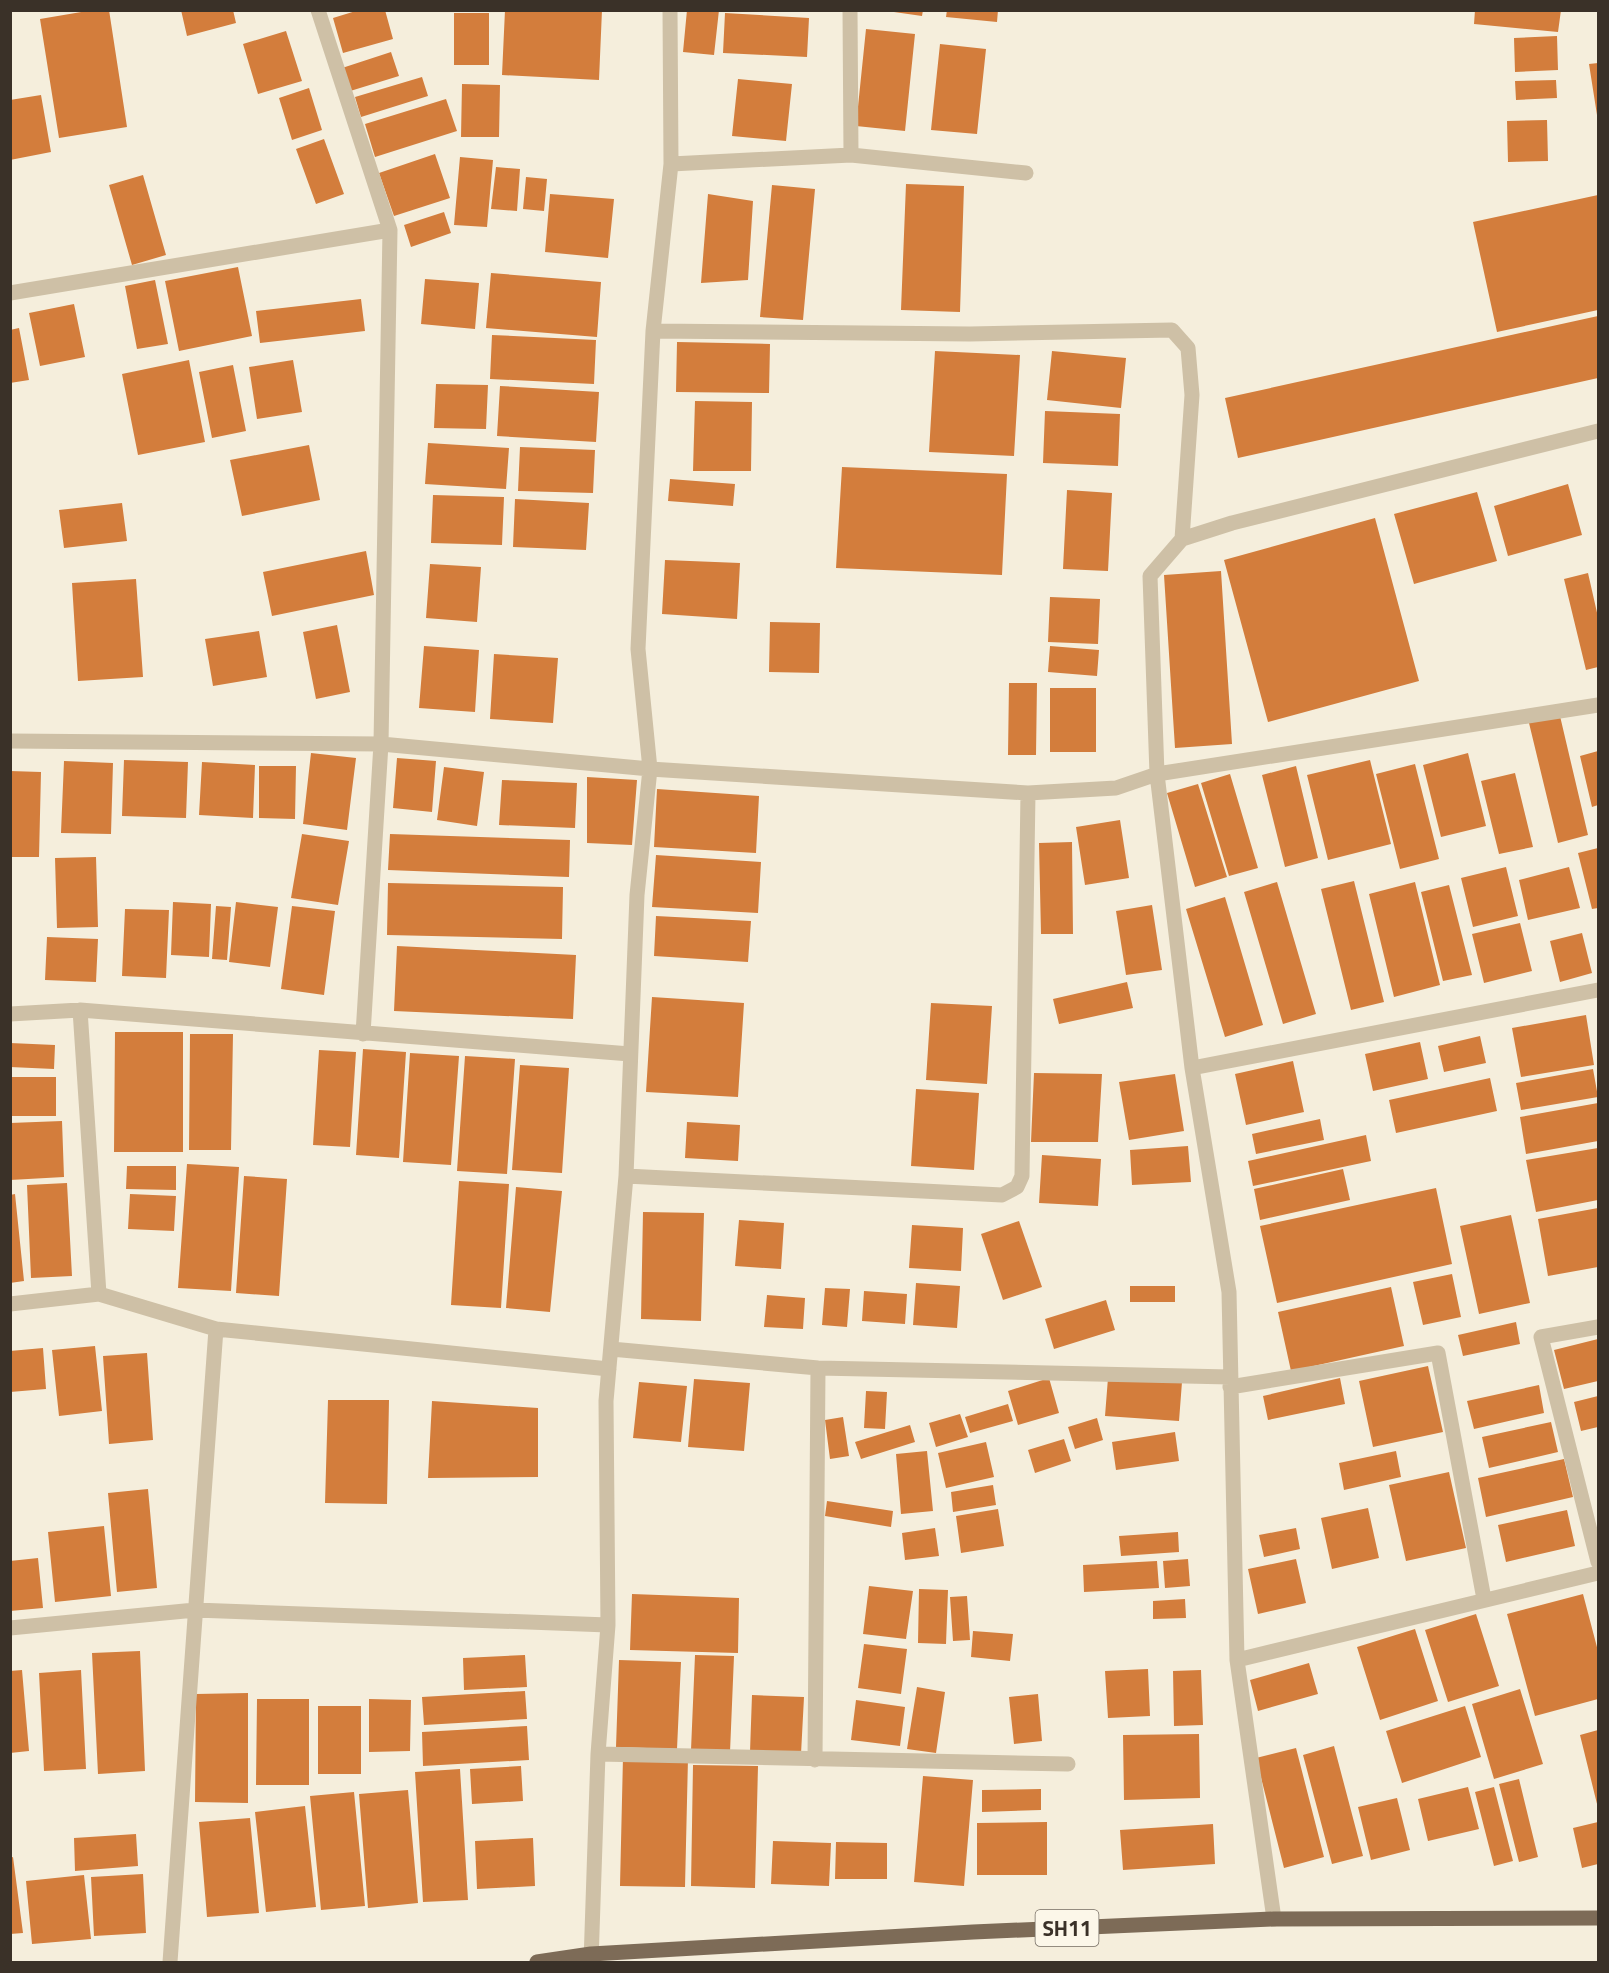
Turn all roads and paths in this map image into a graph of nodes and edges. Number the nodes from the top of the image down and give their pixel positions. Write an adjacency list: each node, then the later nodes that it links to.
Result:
1 (318, 10): 7 (street)
2 (670, 10): 5 (street)
3 (849, 10): 4 (street)
4 (850, 155): 5 (street); 6 (street)
5 (671, 164): 9 (street)
6 (1026, 172)
7 (390, 230): 8 (street); 14 (street)
8 (10, 293)
9 (653, 331): 11 (street); 15 (street)
10 (1599, 431): 11 (street)
11 (1182, 540): 16 (street)
12 (1599, 705): 16 (street)
13 (10, 741): 14 (street)
14 (381, 744): 15 (street); 21 (street)
15 (650, 769): 17 (street); 22 (street)
16 (1156, 774): 17 (street); 23 (street)
17 (1028, 793): 24 (street)
18 (1599, 990): 23 (street)
19 (80, 1010): 20 (street); 21 (street); 25 (street)
20 (10, 1014)
21 (363, 1034): 22 (street)
22 (630, 1054): 24 (street)
23 (1192, 1068): 32 (street)
24 (626, 1176): 29 (street)
25 (99, 1294): 26 (street); 28 (street)
26 (10, 1304)
27 (1599, 1327): 33 (street)
28 (216, 1329): 31 (street); 36 (street)
29 (611, 1349): 30 (street); 31 (street)
30 (818, 1368): 32 (street); 41 (street)
31 (609, 1369): 37 (street)
32 (1230, 1382): 35 (street); 39 (street)
33 (1599, 1562)
34 (1599, 1573): 35 (street)
35 (1484, 1599): 39 (street)
36 (195, 1610): 37 (street); 38 (street); 46 (street)
37 (608, 1625): 40 (street)
38 (10, 1628)
39 (1237, 1660): 44 (street)
40 (598, 1754): 41 (street); 45 (street)
41 (815, 1760): 42 (street)
42 (1068, 1764)
43 (1599, 1918): 44 (main road, SH11)
44 (1274, 1919): 45 (main road, SH11)
45 (591, 1958): 47 (main road, SH11)
46 (170, 1962)
47 (537, 1962)

